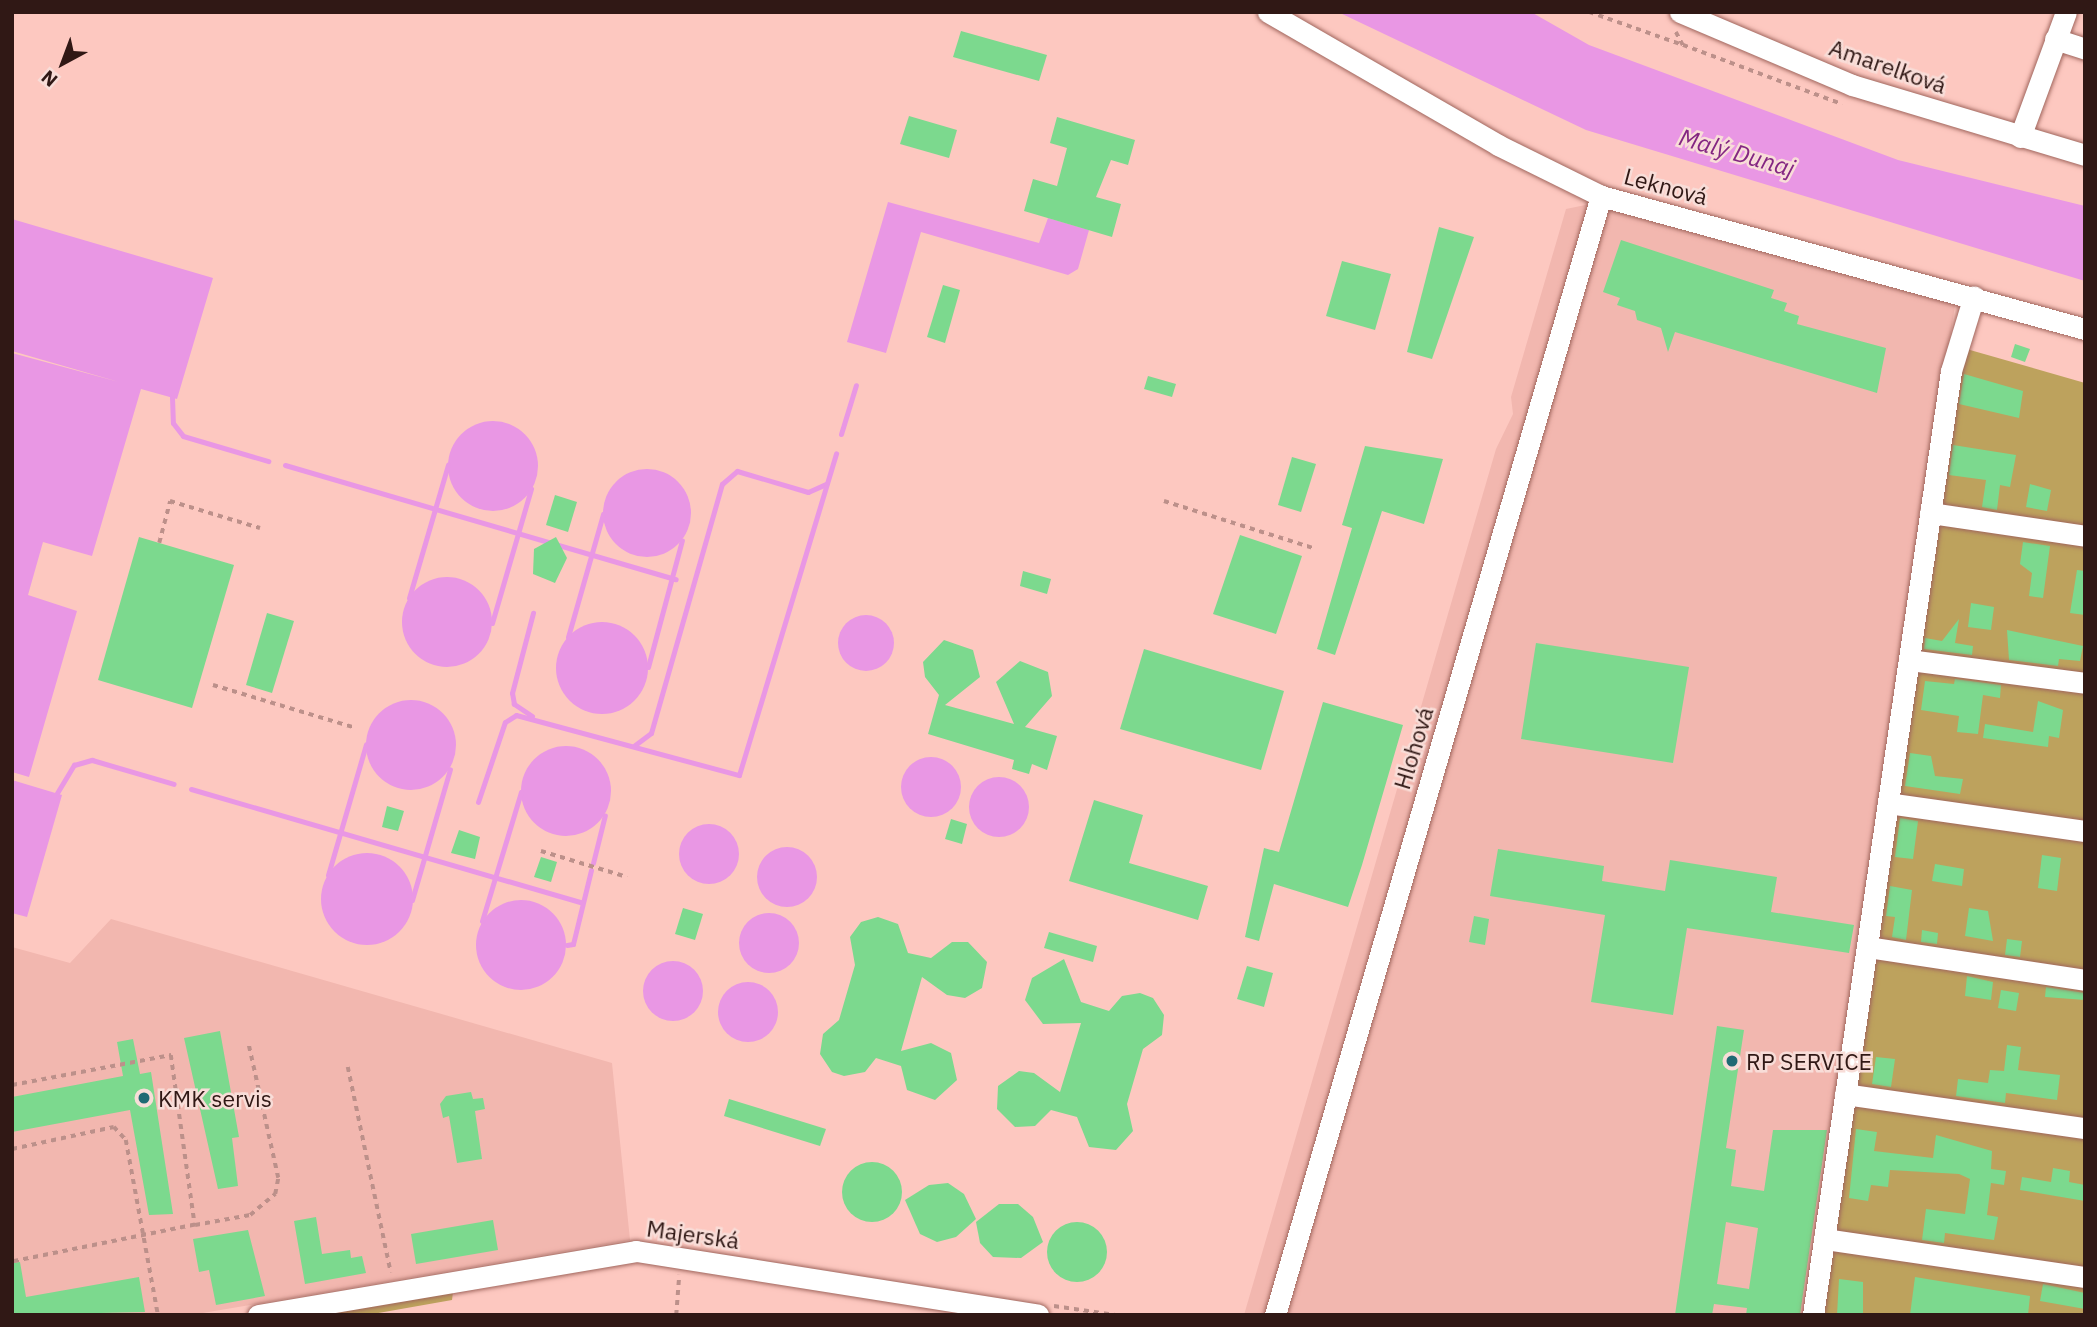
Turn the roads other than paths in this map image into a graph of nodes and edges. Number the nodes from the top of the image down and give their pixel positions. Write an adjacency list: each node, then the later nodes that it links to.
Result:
1 (1268, 12): 8 (street, Leknová)
2 (1680, 12): 6 (street, Amarelková)
3 (2066, 12): 4 (street)
4 (2055, 39): 5 (street); 6 (street)
5 (2085, 49)
6 (2020, 137): 7 (street, Amarelková)
7 (2085, 155)
8 (1601, 196): 9 (street, Leknová); 25 (street, Hlohová)
9 (1974, 296): 10 (street, Leknová); 11 (street)
10 (2085, 329)
11 (1930, 513): 12 (street); 13 (street)
12 (2085, 536)
13 (1909, 660): 14 (street); 15 (street)
14 (2085, 683)
15 (1888, 803): 16 (street); 17 (street)
16 (2085, 831)
17 (1867, 947): 18 (street); 19 (street)
18 (2085, 980)
19 (1845, 1094): 20 (street); 21 (street)
20 (2085, 1128)
21 (1824, 1239): 22 (street); 26 (street)
22 (2085, 1278)
23 (258, 1315): 24 (street, Majerská)
24 (1038, 1315)
25 (1275, 1315)
26 (1813, 1315)

